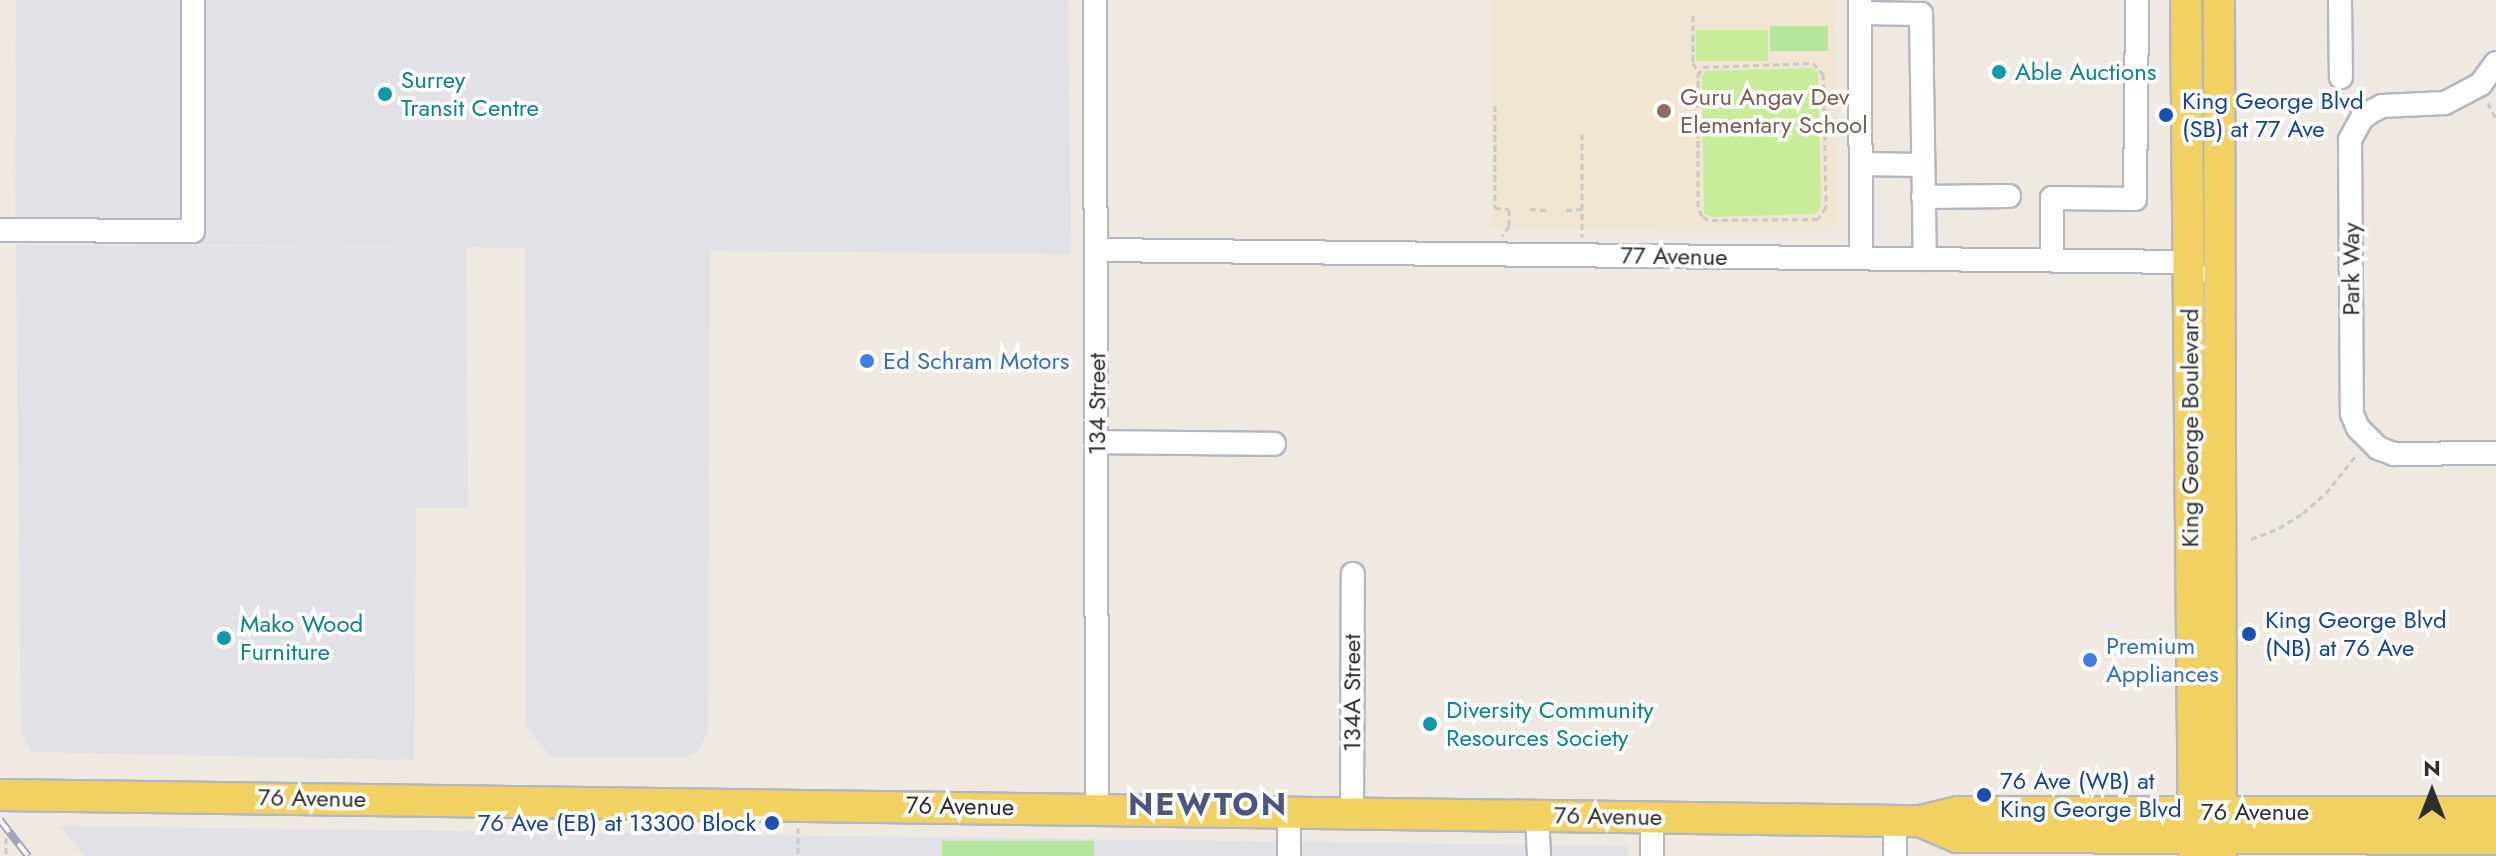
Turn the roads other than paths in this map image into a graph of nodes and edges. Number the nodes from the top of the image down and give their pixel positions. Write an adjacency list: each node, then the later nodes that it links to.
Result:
1 (193, 0): 14 (street)
2 (1095, 0): 15 (street, 134 Street)
3 (2137, 0): 18 (street)
4 (2186, 0): 19 (main road, King George Boulevard)
5 (2219, 0): 20 (main road, King George Boulevard)
6 (2340, 0): 9 (street)
7 (1860, 7): 10 (street); 11 (street)
8 (2496, 63): 23 (street, Park Way)
9 (2341, 77)
10 (1861, 164): 11 (street); 16 (street)
11 (1922, 165): 13 (street)
12 (2009, 196): 13 (street)
13 (1923, 197): 17 (street)
14 (0, 230)
15 (1096, 250): 16 (street, 77 Avenue); 21 (street, 134 Street)
16 (1861, 258): 17 (street, 77 Avenue)
17 (1925, 259): 18 (street, 77 Avenue)
18 (2052, 260): 19 (street, 77 Avenue)
19 (2189, 262): 20 (street); 33 (main road, King George Boulevard)
20 (2219, 317): 33 (main road, King George Boulevard)
21 (1097, 442): 22 (street); 26 (street, 134 Street)
22 (1274, 444)
23 (2496, 453)
24 (1353, 574): 28 (street, 134A Street)
25 (0, 795): 26 (main road, 76 Avenue)
26 (1097, 808): 27 (main road, 76 Avenue)
27 (1289, 811): 28 (main road, 76 Avenue); 36 (street)
28 (1352, 812): 30 (main road, 76 Avenue)
29 (2496, 812): 33 (main road, 76 Avenue)
30 (1537, 815): 31 (main road, 76 Avenue); 37 (street)
31 (1652, 817): 32 (main road, 76 Avenue); 38 (street)
32 (1907, 821): 33 (main road, 76 Avenue); 39 (street)
33 (2208, 836): 35 (main road, 76 Avenue)
34 (2496, 839): 35 (main road, 76 Avenue)
35 (2294, 847)
36 (1289, 856)
37 (1539, 856)
38 (1652, 856)
39 (1895, 856)

